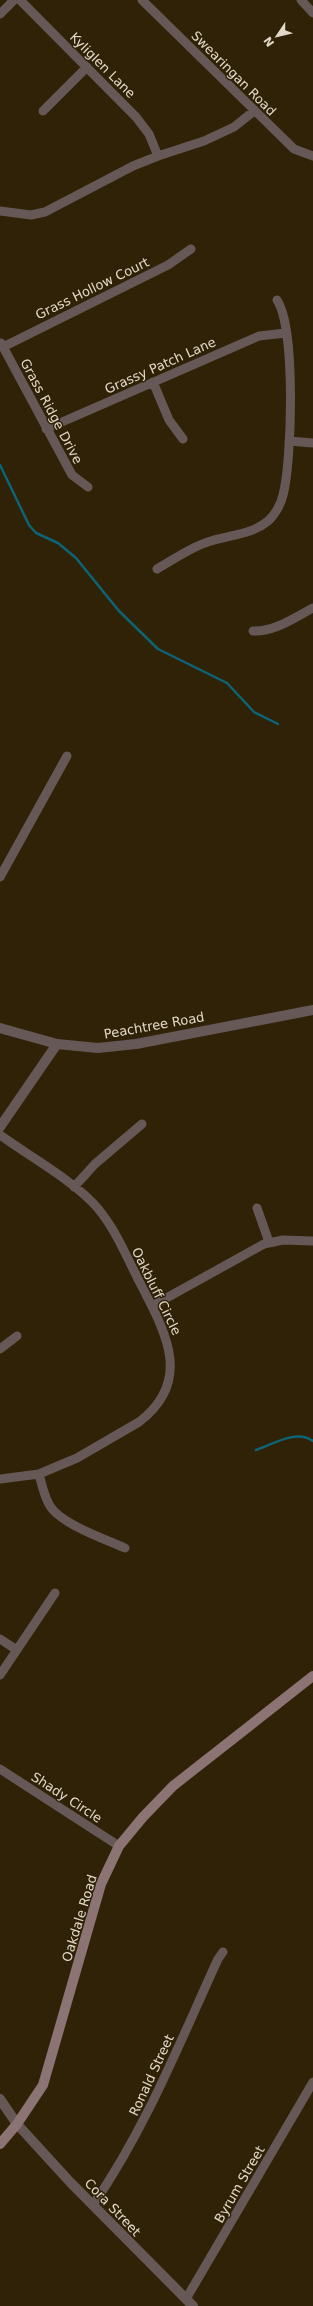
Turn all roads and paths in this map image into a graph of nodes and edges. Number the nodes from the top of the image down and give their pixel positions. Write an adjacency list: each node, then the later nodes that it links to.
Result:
1 (14, 0): 6 (street)
2 (20, 0): 7 (street, Kyliglen Lane)
3 (142, 0): 9 (street, Swearingan Road)
4 (301, 0): 5 (street)
5 (313, 13)
6 (0, 14)
7 (87, 68): 8 (street); 10 (street, Kyliglen Lane)
8 (43, 111)
9 (254, 111): 10 (street); 11 (street, Swearingan Road)
10 (158, 156): 12 (street)
11 (313, 156)
12 (0, 211)
13 (191, 249): 16 (street, Grass Hollow Court)
14 (277, 300): 15 (street)
15 (286, 333): 17 (street, Grassy Patch Lane); 20 (street)
16 (1, 344): 18 (street, Grass Ridge Drive)
17 (153, 382): 18 (street, Grassy Patch Lane); 19 (street)
18 (46, 429): 22 (street, Grass Ridge Drive)
19 (183, 439)
20 (288, 441): 21 (street); 23 (street)
21 (313, 443)
22 (88, 487)
23 (158, 569)
24 (313, 608): 25 (street)
25 (253, 631)
26 (67, 756): 27 (street)
27 (0, 877)
28 (313, 1010): 30 (street, Peachtree Road)
29 (0, 1028): 30 (street, Peachtree Road)
30 (58, 1044): 32 (street)
31 (142, 1124): 34 (street)
32 (0, 1127)
33 (0, 1136): 34 (street, Oakbluff Circle)
34 (74, 1187): 38 (street, Oakbluff Circle)
35 (257, 1208): 37 (street)
36 (313, 1241): 37 (street)
37 (269, 1242): 38 (street)
38 (152, 1306): 41 (street, Oakbluff Circle)
39 (16, 1336): 40 (street)
40 (0, 1349)
41 (39, 1474): 42 (street, Oakbluff Circle); 43 (street)
42 (0, 1479)
43 (125, 1548)
44 (54, 1593): 46 (street)
45 (0, 1639): 46 (street)
46 (17, 1650): 47 (street)
47 (0, 1675)
48 (313, 1676): 50 (main road, Oakdale Road)
49 (0, 1769): 50 (street, Shady Circle)
50 (119, 1846): 54 (main road, Oakdale Road)
51 (224, 1952): 56 (street, Ronald Street)
52 (313, 2082): 57 (street, Byrum Street)
53 (0, 2099): 54 (street, Cora Street)
54 (17, 2124): 55 (main road, Oakdale Road); 56 (street, Cora Street)
55 (0, 2144)
56 (93, 2205): 57 (street, Cora Street)
57 (190, 2302)

